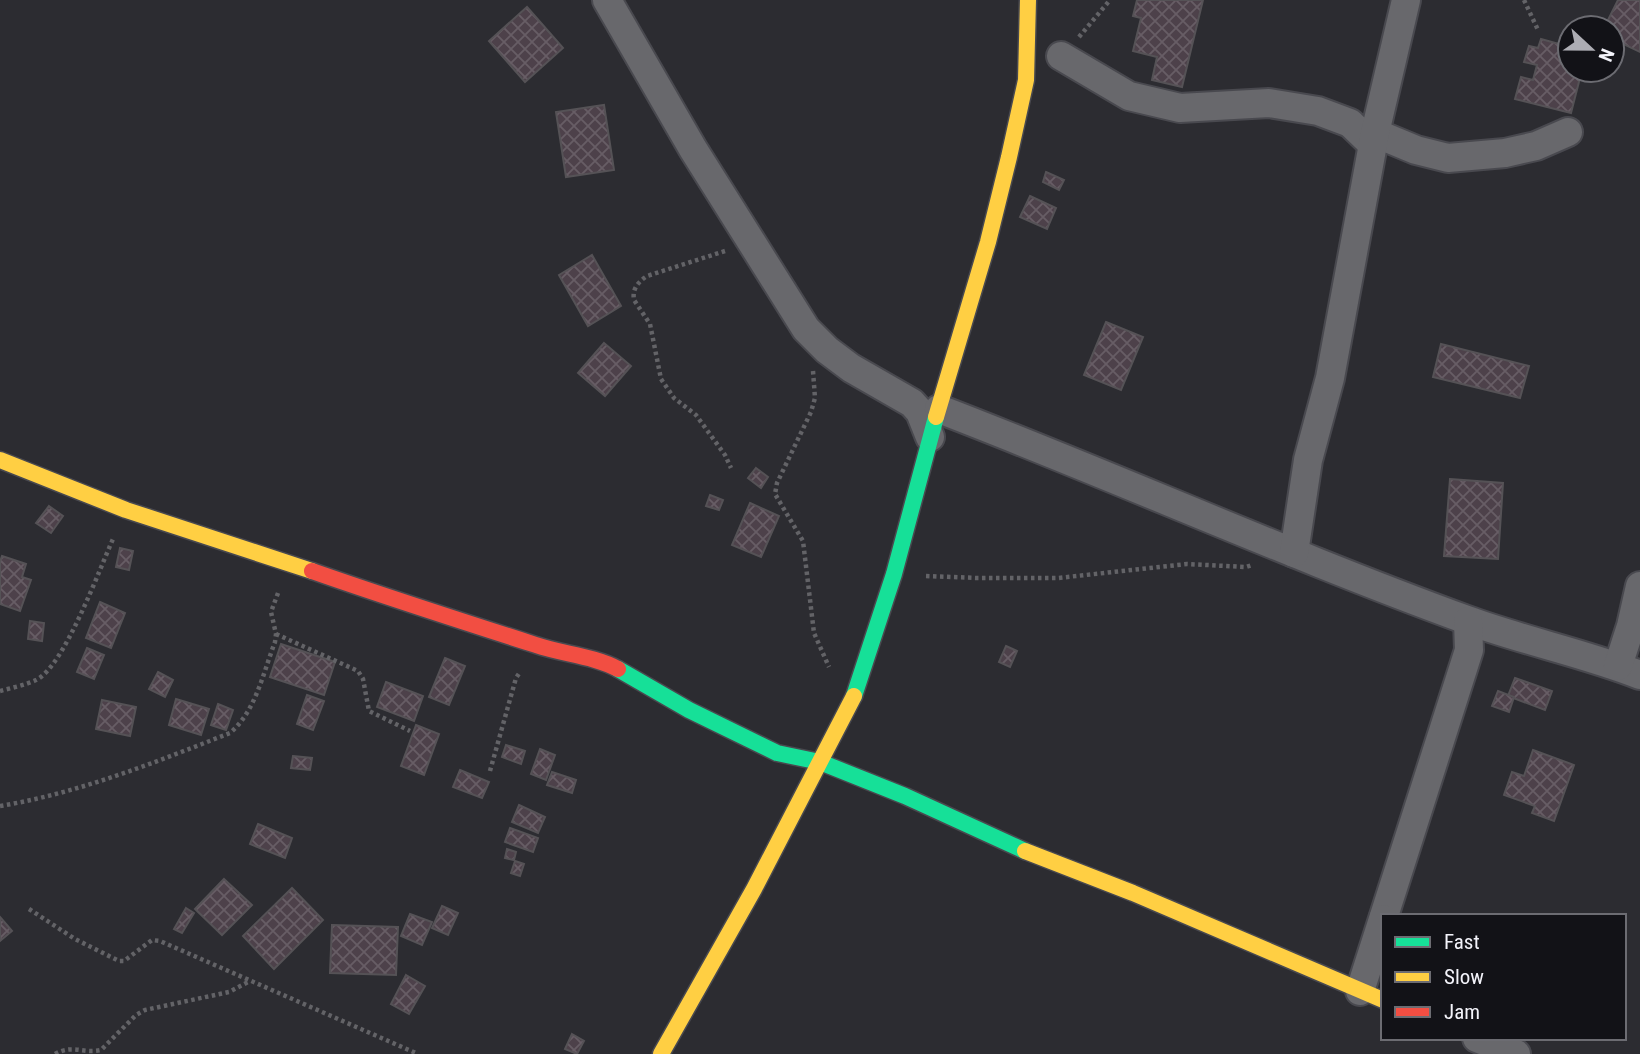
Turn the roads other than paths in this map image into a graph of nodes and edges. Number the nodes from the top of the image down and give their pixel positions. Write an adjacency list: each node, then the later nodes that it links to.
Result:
1 (607, 0): 8 (street)
2 (1028, 0): 7 (street)
3 (1406, 0): 6 (street)
4 (1061, 56): 6 (street)
5 (1568, 132): 6 (street)
6 (1374, 139): 10 (street)
7 (939, 408): 8 (street); 10 (street)
8 (930, 437): 14 (street)
9 (0, 460): 14 (street)
10 (1294, 553): 12 (street)
11 (1640, 586): 13 (street)
12 (1468, 621): 13 (street); 15 (street)
13 (1629, 671)
14 (820, 762): 17 (street); 19 (street)
15 (1384, 914)
16 (1381, 930): 17 (street)
17 (1371, 995)
18 (1483, 1040): 20 (street)
19 (661, 1054)
20 (1516, 1054)

